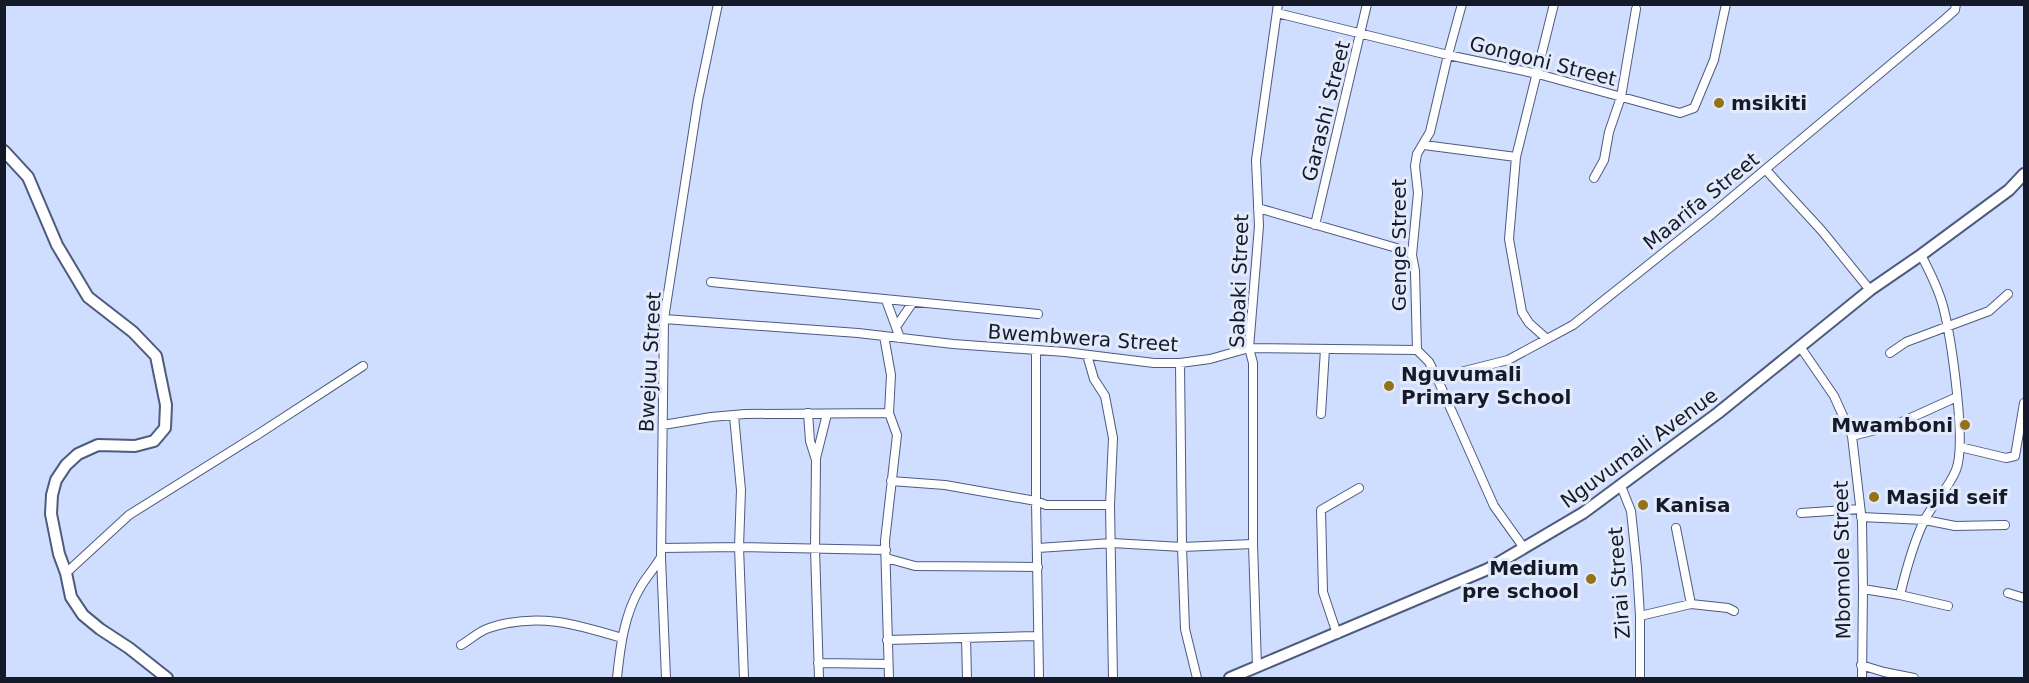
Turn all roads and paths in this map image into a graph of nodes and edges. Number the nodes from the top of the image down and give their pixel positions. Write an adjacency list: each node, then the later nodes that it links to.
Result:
1 (718, 4): 29 (street, Bwejuu Street)
2 (1367, 4): 9 (street, Garashi Street)
3 (1462, 4): 10 (street, Genge Street)
4 (1554, 4): 11 (street)
5 (1726, 4): 12 (street, Gongoni Street)
6 (1956, 4): 16 (street, Maarifa Street)
7 (1277, 9): 9 (street, Gongoni Street); 19 (street, Sabaki Street)
8 (1636, 9): 12 (street)
9 (1362, 34): 10 (street, Gongoni Street); 20 (street, Garashi Street)
10 (1448, 55): 11 (street, Gongoni Street); 13 (street, Genge Street)
11 (1538, 74): 12 (street, Gongoni Street); 15 (street)
12 (1621, 97): 18 (street)
13 (1424, 145): 15 (street); 21 (street, Genge Street)
14 (4, 151): 77 (street)
15 (1516, 157): 34 (street)
16 (1766, 170): 24 (street); 34 (street, Maarifa Street)
17 (2024, 176): 22 (street, Nguvumali Avenue)
18 (1594, 178)
19 (1258, 208): 20 (street); 35 (street, Sabaki Street)
20 (1315, 225): 21 (street)
21 (1412, 255): 38 (street, Genge Street)
22 (1921, 255): 24 (street, Nguvumali Avenue); 30 (street)
23 (711, 282): 26 (street)
24 (1870, 290): 36 (street, Nguvumali Avenue)
25 (2008, 294): 30 (street)
26 (885, 300): 27 (street); 31 (street)
27 (913, 302): 28 (street); 31 (street)
28 (1038, 314)
29 (664, 319): 32 (street, Bwembwera Street); 52 (street, Bwejuu Street)
30 (1947, 326): 40 (street); 45 (street)
31 (896, 327): 33 (street)
32 (884, 336): 33 (street, Bwembwera Street); 48 (street)
33 (900, 338): 39 (street, Bwembwera Street)
34 (1547, 339): 44 (street, Maarifa Street)
35 (1249, 348): 37 (street, Bwembwera Street); 42 (street, Bwembwera Street); 67 (street, Sabaki Street)
36 (1801, 348): 53 (street, Mbomole Street); 57 (street, Nguvumali Avenue)
37 (1325, 349): 38 (street, Bwembwera Street); 50 (street)
38 (1417, 350): 44 (street)
39 (1036, 351): 41 (street, Bwembwera Street); 59 (street)
40 (1890, 353)
41 (1087, 355): 42 (street, Bwembwera Street); 60 (street)
42 (1180, 363): 68 (street)
43 (363, 366): 77 (street)
44 (1437, 378): 72 (street)
45 (1956, 397): 53 (street); 54 (street)
46 (2025, 404): 54 (street)
47 (808, 413): 49 (street); 51 (street); 55 (street)
48 (889, 413): 49 (street); 56 (street)
49 (827, 414): 55 (street)
50 (1321, 414)
51 (734, 416): 52 (street); 69 (street)
52 (663, 425): 70 (street, Bwejuu Street)
53 (1852, 436): 62 (street, Mbomole Street)
54 (1960, 447): 63 (street)
55 (816, 460): 73 (street)
56 (891, 481): 59 (street); 74 (street)
57 (1621, 486): 72 (street, Nguvumali Avenue); 85 (street, Zirai Street)
58 (1359, 488): 86 (street)
59 (1036, 501): 60 (street); 71 (street)
60 (1110, 505): 66 (street)
61 (1801, 513): 62 (street)
62 (1861, 513): 63 (street); 78 (street, Mbomole Street)
63 (1925, 520): 64 (street); 80 (street)
64 (2005, 525)
65 (1676, 528): 82 (street)
66 (1112, 543): 68 (street); 71 (street); 104 (street)
67 (1253, 544): 68 (street); 95 (street, Sabaki Street)
68 (1182, 546): 105 (street)
69 (739, 547): 70 (street); 73 (street); 99 (street)
70 (661, 548): 75 (street, Bwejuu Street)
71 (1038, 548): 76 (street)
72 (1524, 548): 86 (street, Nguvumali Avenue)
73 (815, 549): 74 (street); 92 (street)
74 (886, 554): 76 (street); 90 (street)
75 (661, 557): 88 (street); 98 (street, Bwejuu Street)
76 (1038, 567): 87 (street)
77 (66, 573): 96 (street)
78 (1863, 589): 80 (street); 94 (street, Mbomole Street)
79 (2008, 592): 81 (street)
80 (1899, 595): 83 (street)
81 (2025, 598)
82 (1691, 604): 84 (street); 85 (street)
83 (1948, 606)
84 (1734, 611)
85 (1640, 616): 107 (street, Zirai Street)
86 (1337, 634): 95 (street, Nguvumali Avenue)
87 (1038, 636): 89 (street); 103 (street)
88 (622, 638): 91 (street); 97 (street)
89 (966, 638): 90 (street); 102 (street)
90 (887, 640): 93 (street)
91 (461, 645)
92 (818, 663): 93 (street); 100 (street)
93 (888, 664): 101 (street)
94 (1861, 665): 108 (street, Mbomole Street); 109 (street)
95 (1257, 667): 106 (street, Nguvumali Avenue)
96 (167, 678)
97 (617, 678)
98 (666, 678)
99 (744, 678)
100 (819, 678)
101 (889, 678)
102 (968, 678)
103 (1039, 678)
104 (1113, 678)
105 (1197, 678)
106 (1230, 678)
107 (1640, 678)
108 (1862, 678)
109 (1914, 678)

